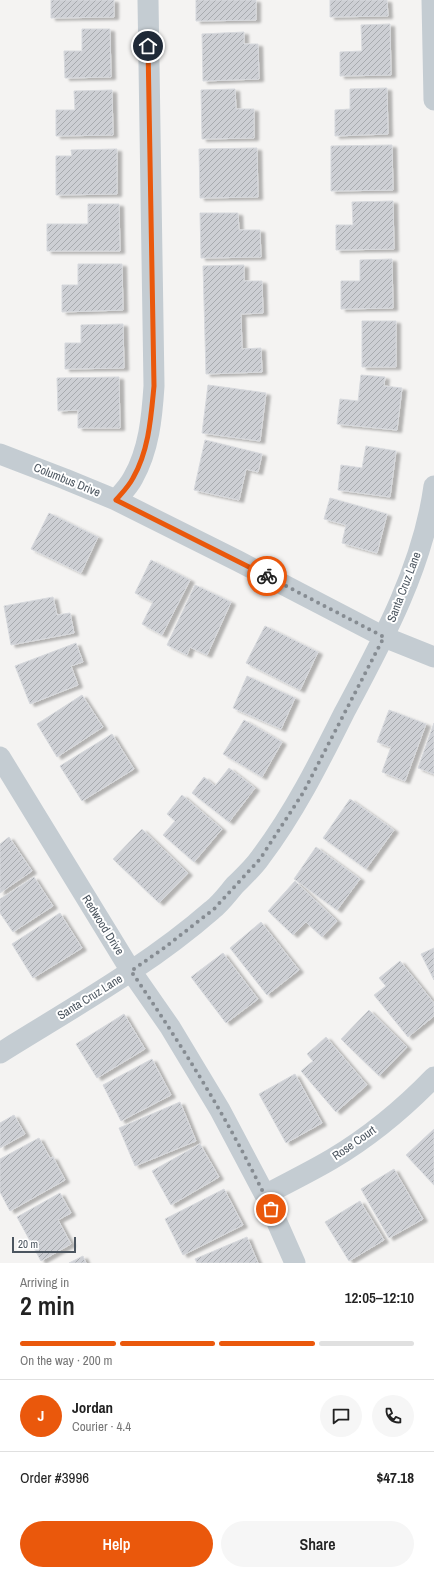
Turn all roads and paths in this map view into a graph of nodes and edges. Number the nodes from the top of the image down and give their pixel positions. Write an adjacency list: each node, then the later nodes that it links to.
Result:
1 (148, 0): 6 (street)
2 (432, 0): 3 (street)
3 (434, 100)
4 (0, 454): 6 (street, Columbus Drive)
5 (434, 486): 7 (street, Santa Cruz Lane)
6 (116, 500): 7 (street, Columbus Drive)
7 (384, 637): 8 (street, Columbus Drive); 10 (street, Santa Cruz Lane)
8 (434, 658)
9 (0, 757): 10 (street, Redwood Drive)
10 (131, 971): 11 (street, Santa Cruz Lane); 13 (street, Redwood Drive)
11 (0, 1053)
12 (434, 1077): 13 (street, Rose Court)
13 (265, 1195): 14 (street, Redwood Drive)
14 (295, 1263)

